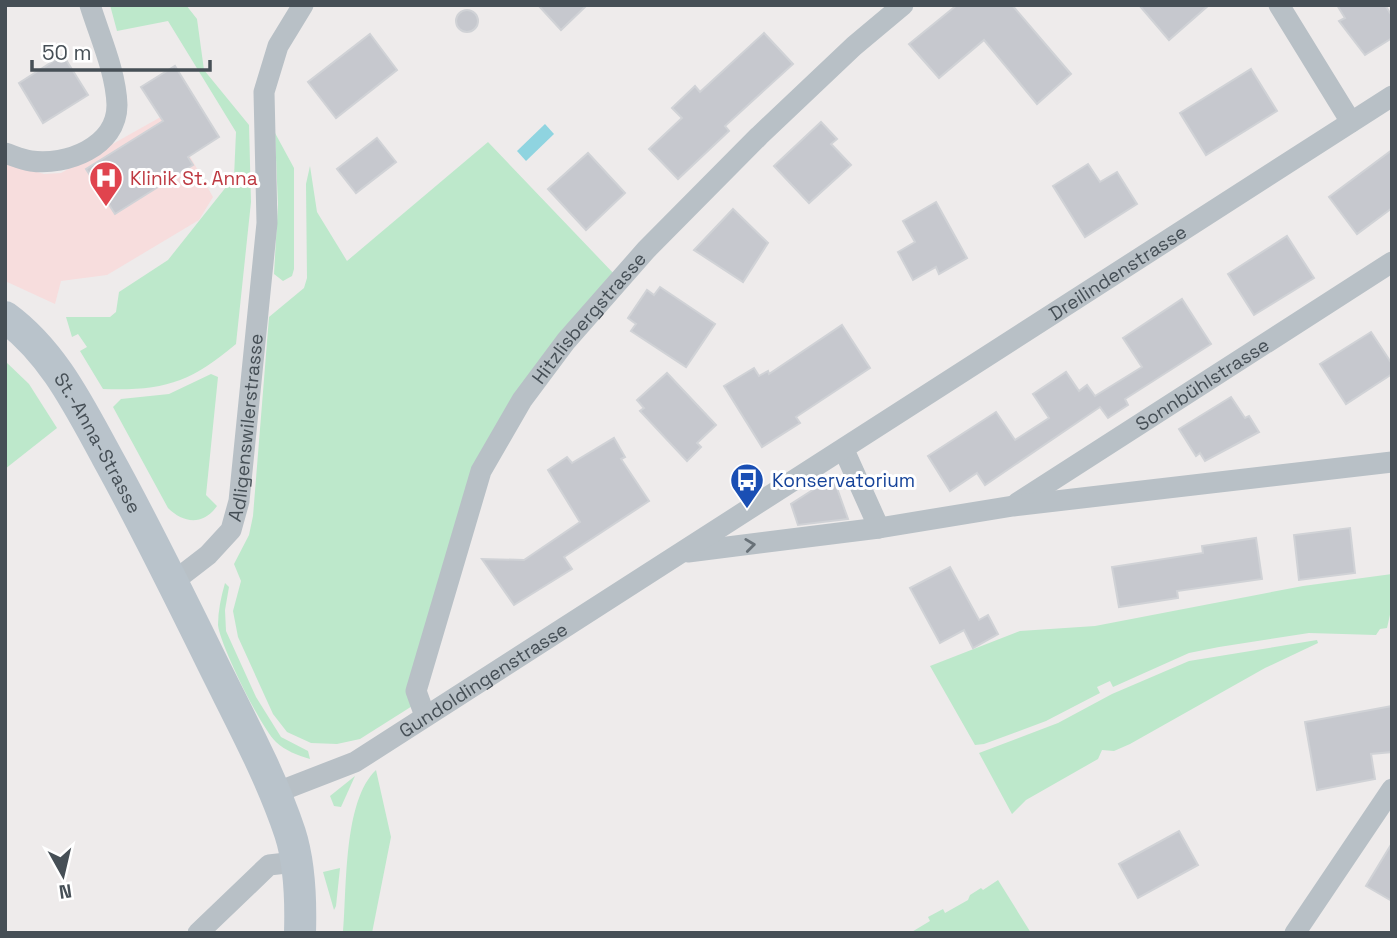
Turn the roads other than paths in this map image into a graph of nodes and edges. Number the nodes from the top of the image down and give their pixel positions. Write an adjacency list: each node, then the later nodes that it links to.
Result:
1 (90, 5): 7 (street)
2 (303, 5): 15 (street, Adligenswilerstrasse)
3 (903, 5): 16 (street, Hitzlisbergstrasse)
4 (1279, 5): 6 (street)
5 (1392, 96): 6 (street, Dreilindenstrasse)
6 (1351, 122): 10 (street, Dreilindenstrasse)
7 (5, 153)
8 (1392, 262): 12 (street, Sonnbühlstrasse)
9 (5, 317): 15 (main road, St.-Anna-Strasse)
10 (844, 450): 13 (street); 14 (street, Dreilindenstrasse)
11 (1392, 462): 12 (street)
12 (1013, 506): 13 (street)
13 (878, 528): 14 (street, one-way to 13)
14 (683, 553): 16 (street, Gundoldingenstrasse)
15 (173, 582): 18 (main road)
16 (425, 716): 18 (street, Gundoldingenstrasse)
17 (1392, 789): 22 (street)
18 (275, 793): 19 (main road)
19 (295, 862): 20 (street); 21 (main road)
20 (198, 933)
21 (300, 933)
22 (1295, 933)

